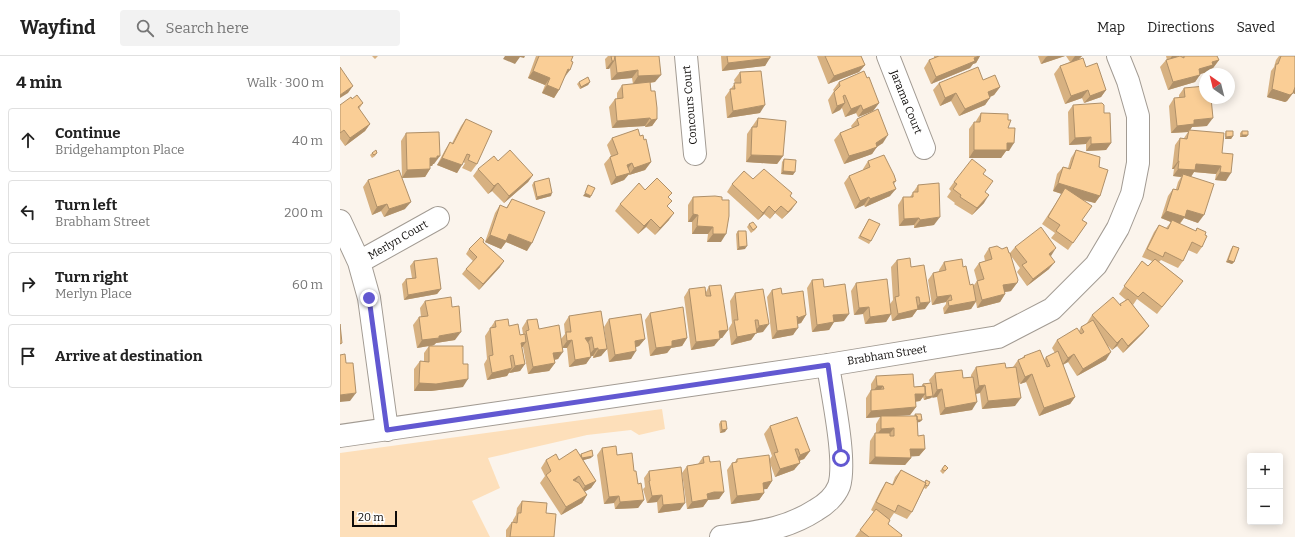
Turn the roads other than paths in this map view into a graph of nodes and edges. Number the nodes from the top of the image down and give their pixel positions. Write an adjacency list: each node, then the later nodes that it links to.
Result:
1 (686, 56): 5 (street, Concours Court)
2 (888, 56): 4 (street, Jarama Court)
3 (1118, 56): 9 (street, Brabham Street)
4 (924, 148)
5 (695, 154)
6 (438, 218): 8 (street, Merlyn Court)
7 (340, 221): 8 (street)
8 (359, 262): 10 (street)
9 (828, 365): 10 (street, Brabham Street); 12 (street)
10 (387, 430): 11 (street, Brabham Street)
11 (340, 436)
12 (721, 537)

